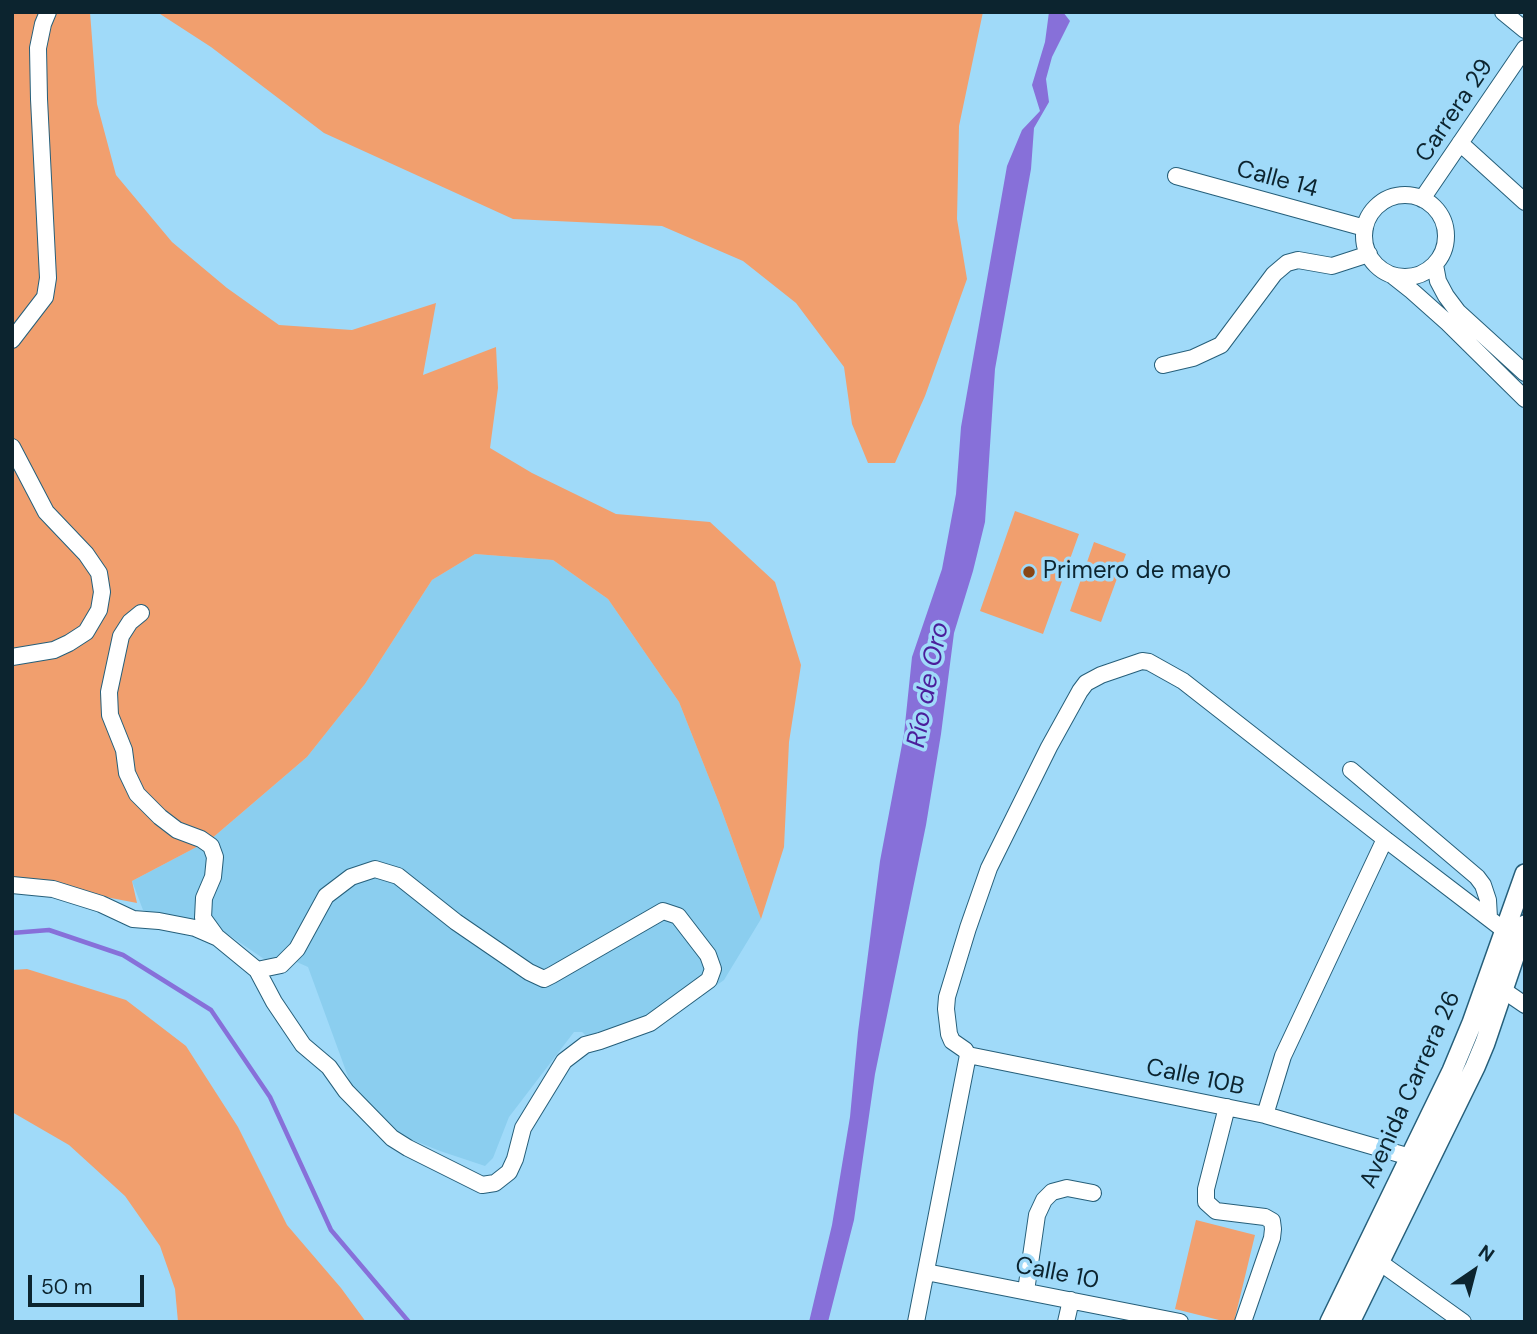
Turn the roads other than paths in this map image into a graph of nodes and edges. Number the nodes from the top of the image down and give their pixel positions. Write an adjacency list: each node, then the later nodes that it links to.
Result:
1 (48, 12): 13 (street)
2 (1503, 12): 3 (street)
3 (1525, 30)
4 (1525, 48): 5 (street, Carrera 29)
5 (1460, 144): 7 (street, Carrera 29); 8 (street)
6 (1176, 176): 9 (street, Calle 14)
7 (1423, 199): 9 (street); 11 (street)
8 (1525, 202)
9 (1365, 228): 10 (street)
10 (1369, 254): 12 (street); 14 (street)
11 (1435, 265): 12 (street); 15 (street)
12 (1391, 274): 16 (street)
13 (12, 340)
14 (1163, 365)
15 (1525, 373)
16 (1525, 399)
17 (12, 447): 19 (street)
18 (141, 612): 26 (street)
19 (12, 657)
20 (1351, 770): 24 (street)
21 (1385, 839): 24 (street); 30 (street); 32 (street)
22 (1525, 874): 24 (main road, Avenida Carrera 26)
23 (12, 885): 26 (street)
24 (1496, 924): 33 (main road, Avenida Carrera 26)
25 (1525, 925): 28 (main road, Avenida Carrera 26)
26 (218, 938): 27 (street)
27 (257, 970): 27 (street)
28 (1503, 990): 29 (street); 35 (main road, Avenida Carrera 26)
29 (1525, 1005)
30 (968, 1055): 31 (street, Calle 10B); 36 (street)
31 (1227, 1107): 32 (street, Calle 10B); 42 (street)
32 (1265, 1115): 33 (street, Calle 10B)
33 (1410, 1157): 35 (main road, Avenida Carrera 26)
34 (1093, 1193): 37 (street)
35 (1372, 1256): 43 (main road, Avenida Carrera 26); 44 (main road, Avenida Carrera 26); 45 (street)
36 (926, 1272): 37 (street, Calle 10); 40 (street)
37 (1026, 1291): 38 (street, Calle 10)
38 (1071, 1300): 39 (street, Calle 10); 41 (street)
39 (1173, 1321)
40 (916, 1322)
41 (1066, 1322)
42 (1243, 1322)
43 (1330, 1322)
44 (1350, 1322)
45 (1463, 1322)

